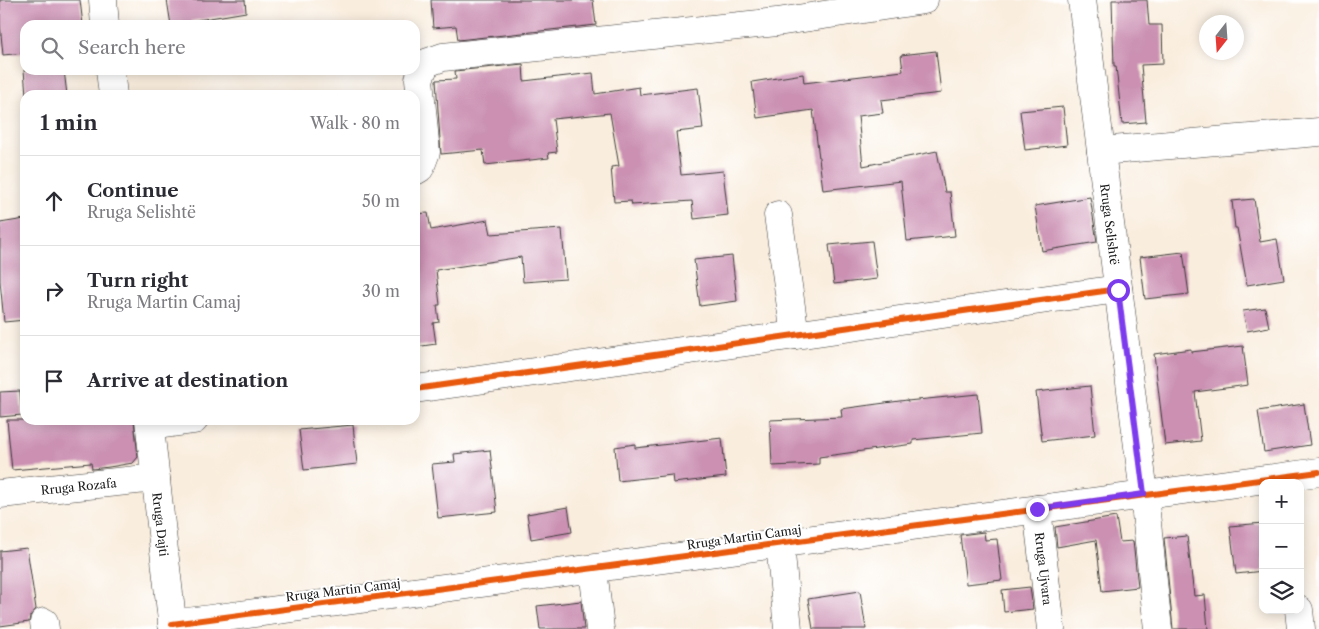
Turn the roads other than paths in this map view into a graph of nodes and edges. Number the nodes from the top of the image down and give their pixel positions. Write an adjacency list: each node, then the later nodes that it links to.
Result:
1 (103, 0): 4 (street)
2 (924, 0): 6 (street)
3 (1082, 0): 12 (street, Rruga Selishtë)
4 (105, 20)
5 (111, 75): 8 (street)
6 (420, 75)
7 (420, 75): 9 (street)
8 (112, 90)
9 (419, 90)
10 (420, 97): 13 (street)
11 (1319, 132): 12 (street)
12 (1101, 151): 15 (street, Rruga Selishtë)
13 (420, 168)
14 (778, 215): 16 (street)
15 (1118, 290): 16 (street); 24 (street, Rruga Selishtë)
16 (795, 335): 17 (street)
17 (420, 388)
18 (150, 425): 20 (street, Rruga Dajti)
19 (1319, 472): 21 (street, Rruga Martin Camaj)
20 (156, 478): 23 (street, Rruga Rozafa); 29 (street, Rruga Dajti)
21 (1285, 479)
22 (1259, 482): 24 (street, Rruga Martin Camaj)
23 (0, 494)
24 (1144, 494): 25 (street, Rruga Martin Camaj); 33 (street, Rruga Selishtë)
25 (1037, 509): 26 (street, Rruga Martin Camaj); 32 (street, Rruga Ujvara)
26 (780, 543): 27 (street, Rruga Martin Camaj); 31 (street)
27 (593, 569): 29 (street, Rruga Martin Camaj); 30 (street)
28 (1299, 614): 34 (street)
29 (173, 626)
30 (600, 629)
31 (788, 629)
32 (1051, 629)
33 (1158, 629)
34 (1301, 629)

